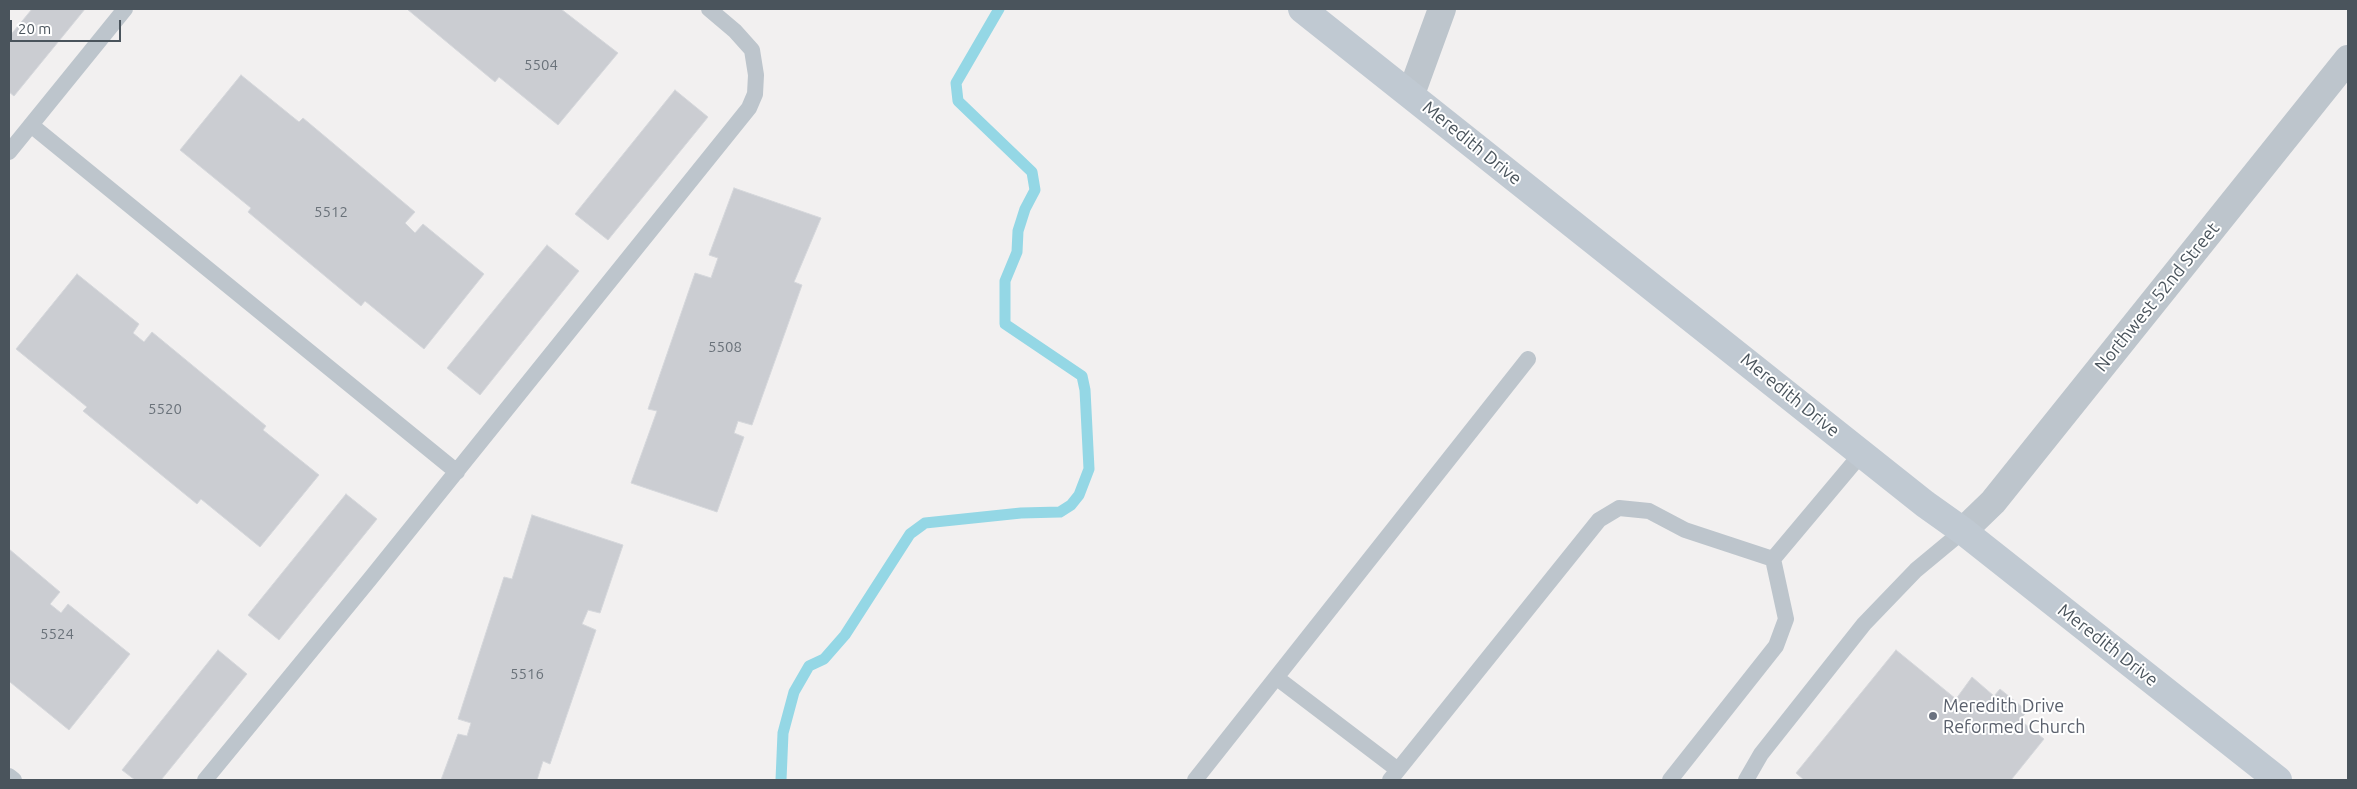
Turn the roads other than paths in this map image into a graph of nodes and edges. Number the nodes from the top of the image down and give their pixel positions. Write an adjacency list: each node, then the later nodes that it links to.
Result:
1 (125, 9): 7 (lane)
2 (709, 9): 11 (lane)
3 (1302, 9): 6 (main road, Meredith Drive)
4 (1442, 9): 6 (street)
5 (2348, 59): 12 (street, Northwest 52nd Street)
6 (1411, 94): 10 (main road, Meredith Drive)
7 (31, 125): 8 (lane); 11 (lane)
8 (9, 152)
9 (1528, 360): 14 (lane)
10 (1862, 453): 12 (main road, Meredith Drive); 13 (lane)
11 (457, 472): 18 (lane)
12 (1963, 531): 21 (lane); 22 (main road, Meredith Drive)
13 (1773, 559): 15 (lane); 20 (lane)
14 (1276, 678): 15 (lane); 19 (lane)
15 (1394, 775)
16 (9, 776): 17 (lane)
17 (14, 780)
18 (205, 780)
19 (1195, 780)
20 (1670, 780)
21 (1746, 780)
22 (2278, 780)

